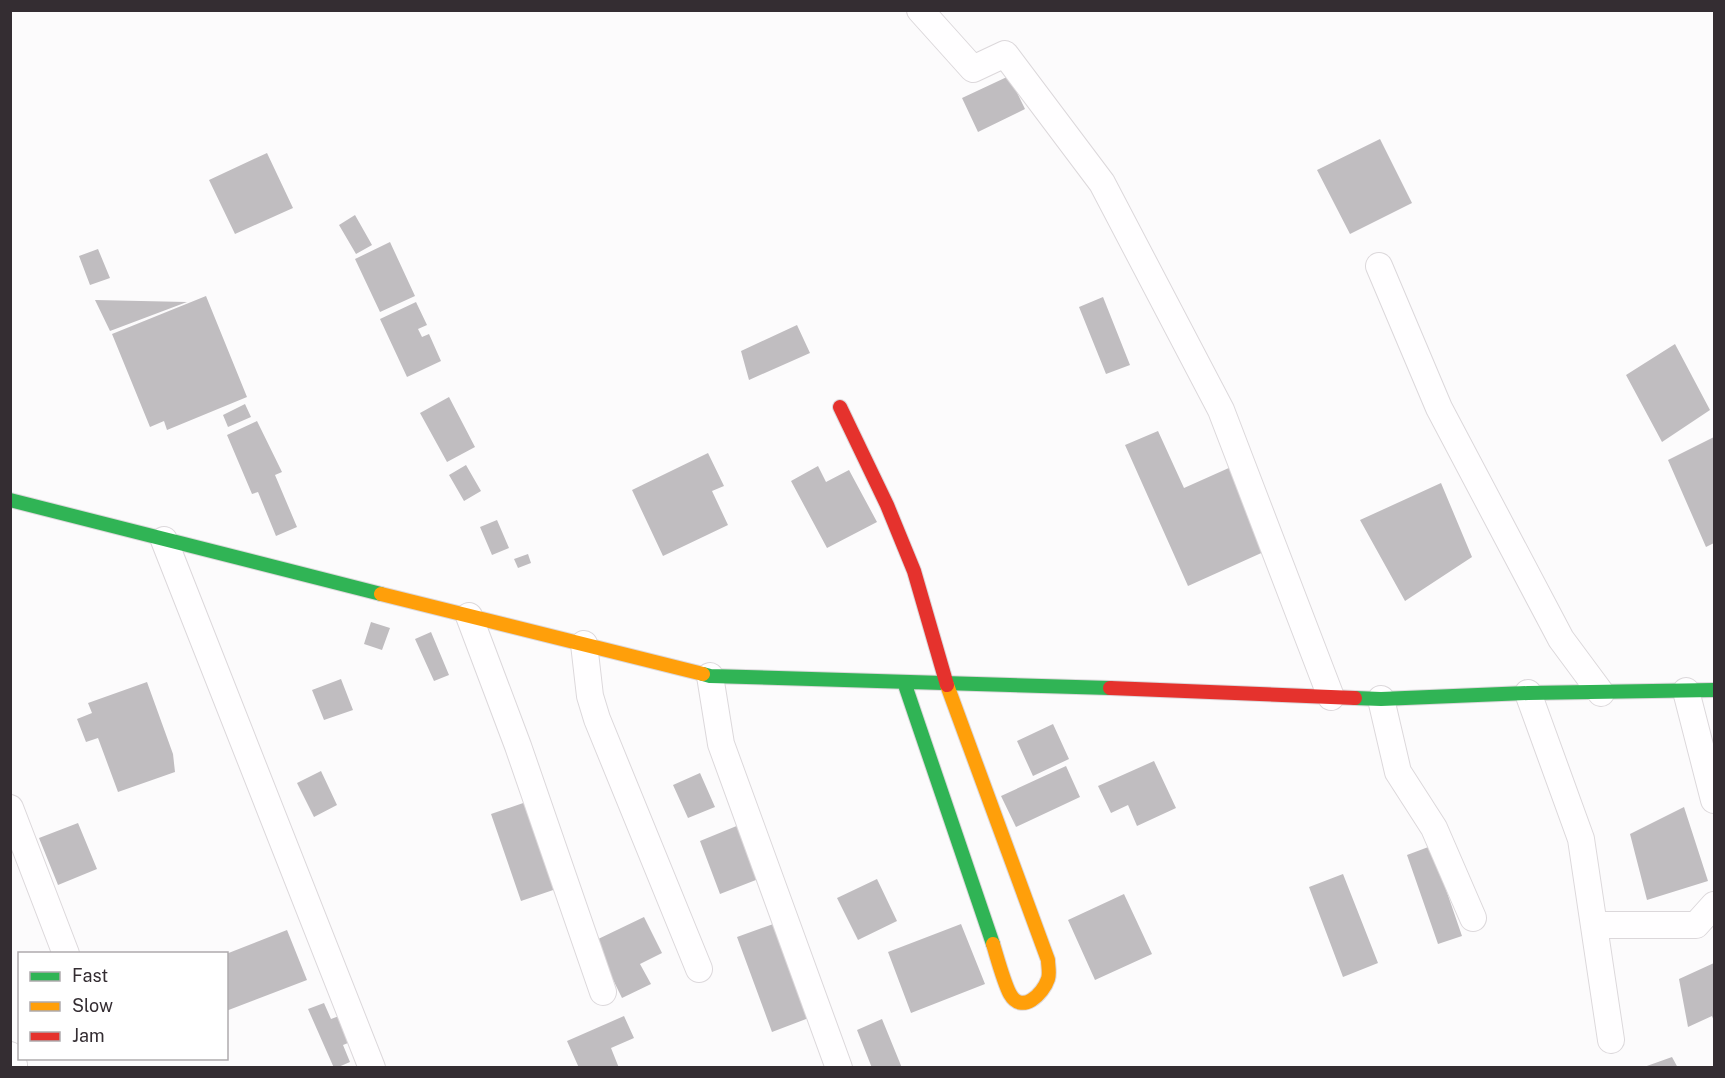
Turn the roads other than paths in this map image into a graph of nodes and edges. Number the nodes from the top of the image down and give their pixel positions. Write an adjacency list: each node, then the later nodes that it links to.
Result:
1 (920, 10): 15 (street)
2 (1379, 266): 14 (street)
3 (840, 407): 10 (main road)
4 (10, 500): 5 (main road)
5 (164, 540): 6 (main road); 26 (street)
6 (469, 616): 7 (main road); 24 (street)
7 (584, 644): 8 (main road); 23 (street)
8 (710, 675): 9 (main road); 27 (street)
9 (904, 682): 10 (main road); 10 (main road)
10 (946, 682): 15 (main road)
11 (1714, 690): 12 (main road)
12 (1686, 691): 14 (main road); 17 (street)
13 (1528, 693): 14 (main road); 16 (main road); 21 (street)
14 (1601, 693)
15 (1331, 697): 16 (main road)
16 (1381, 699): 20 (street)
17 (1714, 800)
18 (10, 808): 22 (street)
19 (1714, 905): 21 (street)
20 (1473, 918)
21 (1594, 925): 25 (street)
22 (65, 952)
23 (699, 969)
24 (603, 992)
25 (1611, 1040)
26 (372, 1068)
27 (839, 1068)

